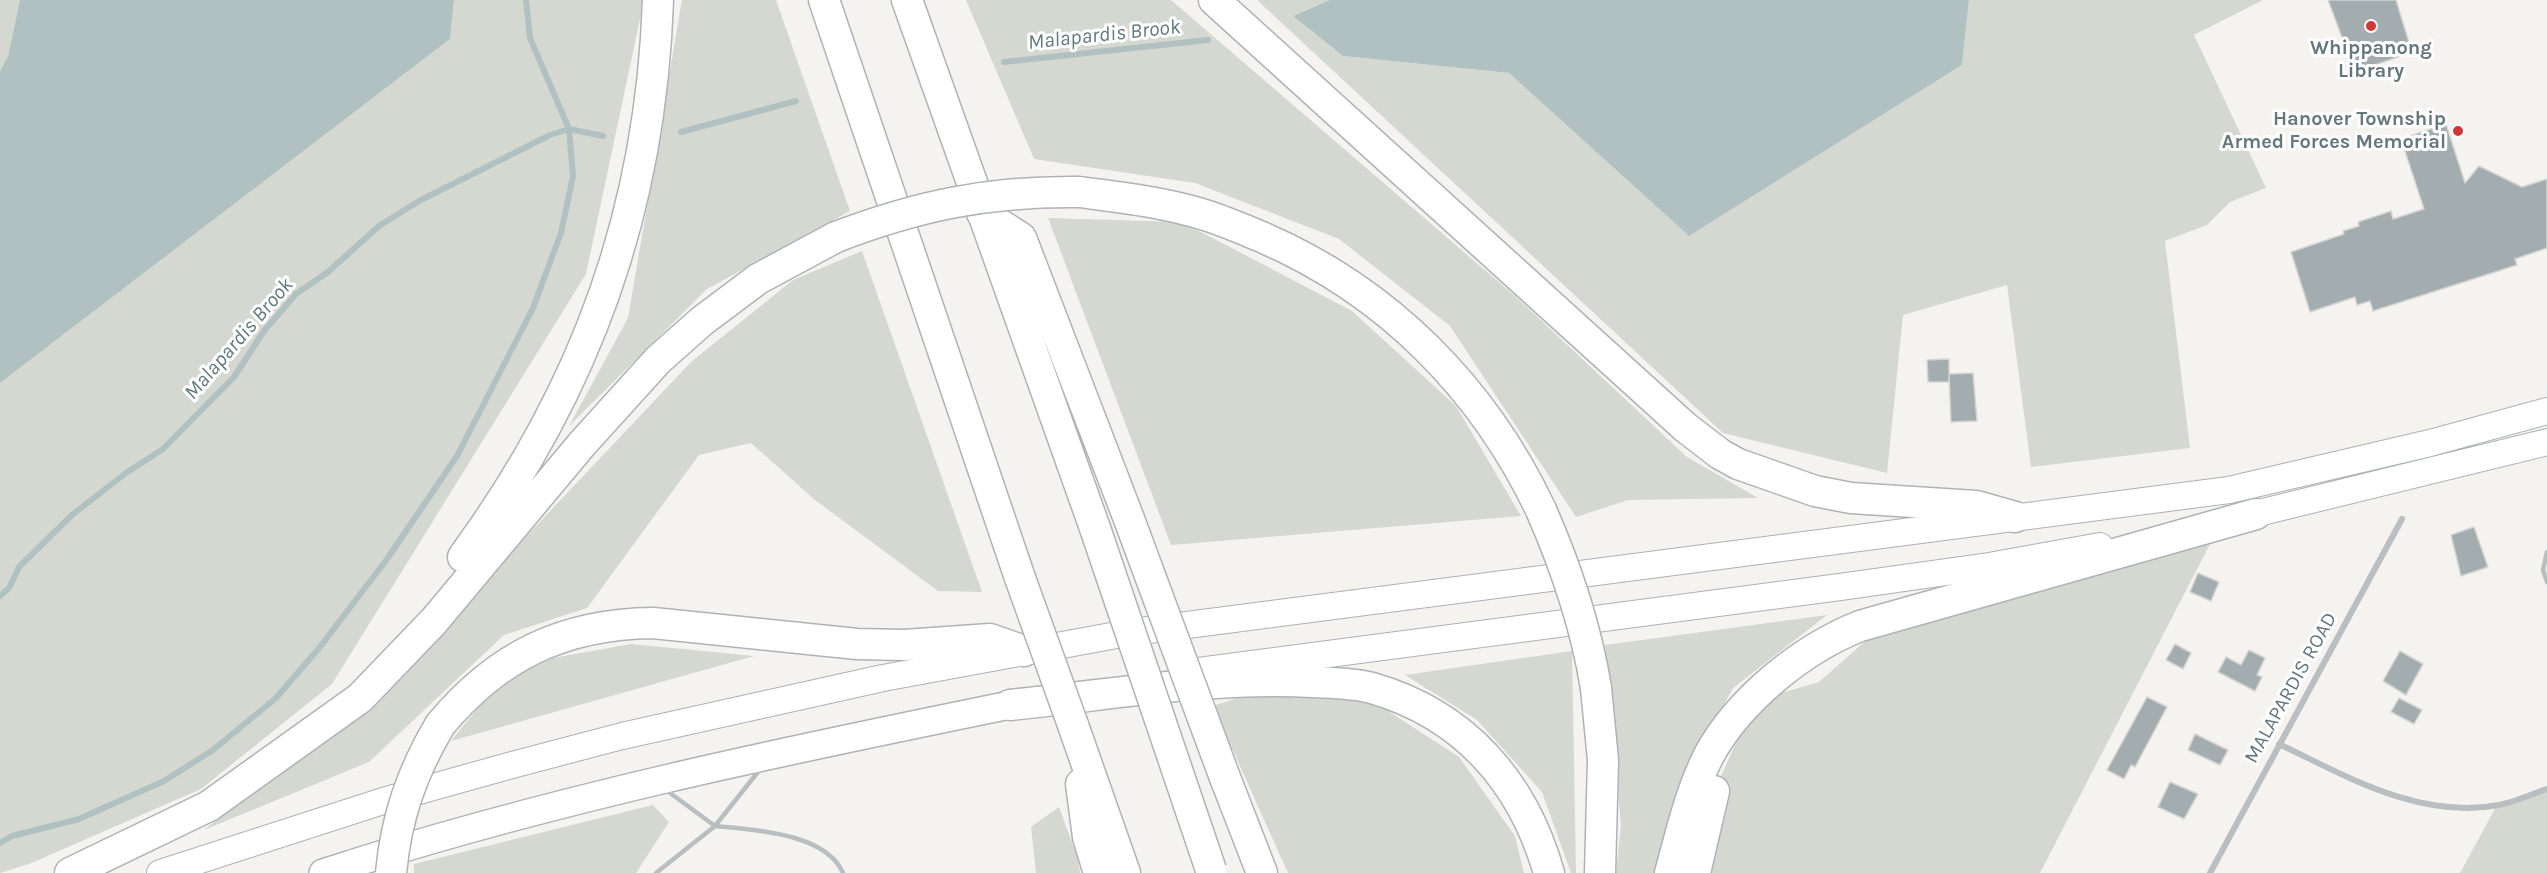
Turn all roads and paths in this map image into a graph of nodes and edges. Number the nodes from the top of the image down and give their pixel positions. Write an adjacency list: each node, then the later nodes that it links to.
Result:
1 (658, 0): 17 (highway)
2 (824, 0): 16 (highway, bridge)
3 (907, 0): 5 (highway)
4 (1214, 0): 9 (highway)
5 (982, 213): 23 (highway, bridge); 32 (highway, bridge)
6 (2547, 411): 9 (main road)
7 (2547, 442): 8 (main road)
8 (2256, 514): 14 (highway); 15 (main road)
9 (2015, 517): 13 (main road)
10 (2402, 519): 18 (street, MALAPARDIS ROAD)
11 (2547, 552): 12 (lane)
12 (2547, 582)
13 (1024, 651): 25 (main road); 27 (highway, bridge)
14 (1769, 685): 35 (highway); 36 (highway)
15 (1010, 705): 19 (highway); 33 (highway)
16 (1073, 725): 30 (highway); 31 (highway)
17 (310, 734): 24 (highway); 34 (highway, bridge)
18 (2279, 744): 21 (street); 37 (street, MALAPARDIS ROAD)
19 (772, 753): 20 (highway); 22 (lane)
20 (654, 781): 22 (lane); 26 (highway)
21 (2547, 789)
22 (715, 826): 28 (lane); 29 (lane)
23 (1212, 871)
24 (70, 873)
25 (160, 873)
26 (323, 873)
27 (391, 873)
28 (656, 873)
29 (843, 873)
30 (1099, 873)
31 (1125, 873)
32 (1262, 873)
33 (1548, 873)
34 (1600, 873)
35 (1670, 873)
36 (1695, 873)
37 (2210, 873)

